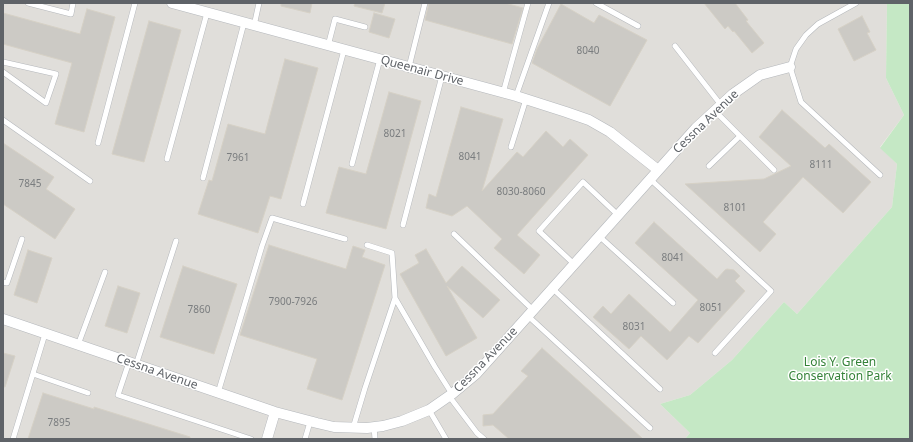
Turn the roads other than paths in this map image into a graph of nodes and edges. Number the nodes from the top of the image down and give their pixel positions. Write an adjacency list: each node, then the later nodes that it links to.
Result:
1 (28, 3): 2 (lane)
2 (74, 3)
3 (135, 3): 30 (lane)
4 (172, 3): 11 (street, Queenair Drive)
5 (259, 3): 12 (lane)
6 (425, 3): 20 (lane)
7 (528, 3): 24 (lane)
8 (549, 3): 25 (lane)
9 (596, 3): 13 (lane)
10 (856, 3): 21 (lane)
11 (207, 13): 12 (street, Queenair Drive); 32 (lane)
12 (249, 24): 15 (street, Queenair Drive); 38 (lane)
13 (638, 26)
14 (365, 27): 15 (lane)
15 (328, 46): 17 (street, Queenair Drive)
16 (675, 46): 27 (lane)
17 (344, 50): 18 (street, Queenair Drive); 41 (lane)
18 (380, 60): 20 (street, Queenair Drive); 33 (lane)
19 (3, 62): 22 (lane)
20 (409, 67): 23 (street, Queenair Drive)
21 (790, 68): 27 (street, Cessna Avenue); 37 (lane)
22 (3, 72)
23 (442, 76): 24 (street, Queenair Drive); 43 (lane)
24 (503, 93): 25 (street, Queenair Drive)
25 (516, 96): 26 (street, Queenair Drive)
26 (526, 99): 31 (lane); 35 (street, Queenair Drive)
27 (718, 108): 29 (lane); 35 (street, Cessna Avenue)
28 (3, 120): 40 (lane)
29 (740, 136): 34 (lane); 36 (lane)
30 (98, 143)
31 (511, 147)
32 (167, 159)
33 (352, 164)
34 (709, 166)
35 (658, 170): 39 (street, Cessna Avenue)
36 (774, 170)
37 (880, 175)
38 (203, 178)
39 (650, 179): 42 (street, Cessna Avenue); 60 (lane)
40 (90, 181)
41 (303, 204)
42 (618, 216): 45 (street, Cessna Avenue); 50 (lane)
43 (403, 225)
44 (454, 234): 56 (lane)
45 (599, 236): 50 (street, Cessna Avenue); 55 (lane)
46 (22, 239): 52 (lane)
47 (345, 239): 65 (lane)
48 (176, 241): 61 (lane)
49 (367, 245): 54 (lane)
50 (574, 264): 53 (street, Cessna Avenue)
51 (105, 272): 59 (lane)
52 (3, 282)
53 (552, 288): 56 (street, Cessna Avenue); 63 (lane)
54 (395, 298): 66 (lane); 71 (lane)
55 (673, 303)
56 (531, 313): 66 (street, Cessna Avenue); 72 (lane)
57 (3, 319): 58 (street, Cessna Avenue)
58 (45, 334): 59 (street, Cessna Avenue); 62 (lane)
59 (78, 345): 61 (street, Cessna Avenue)
60 (715, 353)
61 (133, 364): 65 (street, Cessna Avenue); 74 (lane)
62 (33, 374): 64 (lane); 73 (lane)
63 (660, 389)
64 (88, 393)
65 (218, 393): 68 (street, Cessna Avenue)
66 (451, 395): 67 (street, Cessna Avenue); 79 (lane)
67 (429, 410): 70 (street, Cessna Avenue); 78 (lane)
68 (275, 412): 69 (street, Cessna Avenue); 75 (street)
69 (310, 422): 71 (street, Cessna Avenue); 76 (lane)
70 (374, 427): 71 (street, Cessna Avenue); 77 (lane)
71 (354, 428)
72 (650, 428)
73 (14, 439)
74 (251, 439)
75 (266, 439)
76 (305, 439)
77 (375, 439)
78 (446, 439)
79 (484, 439)

